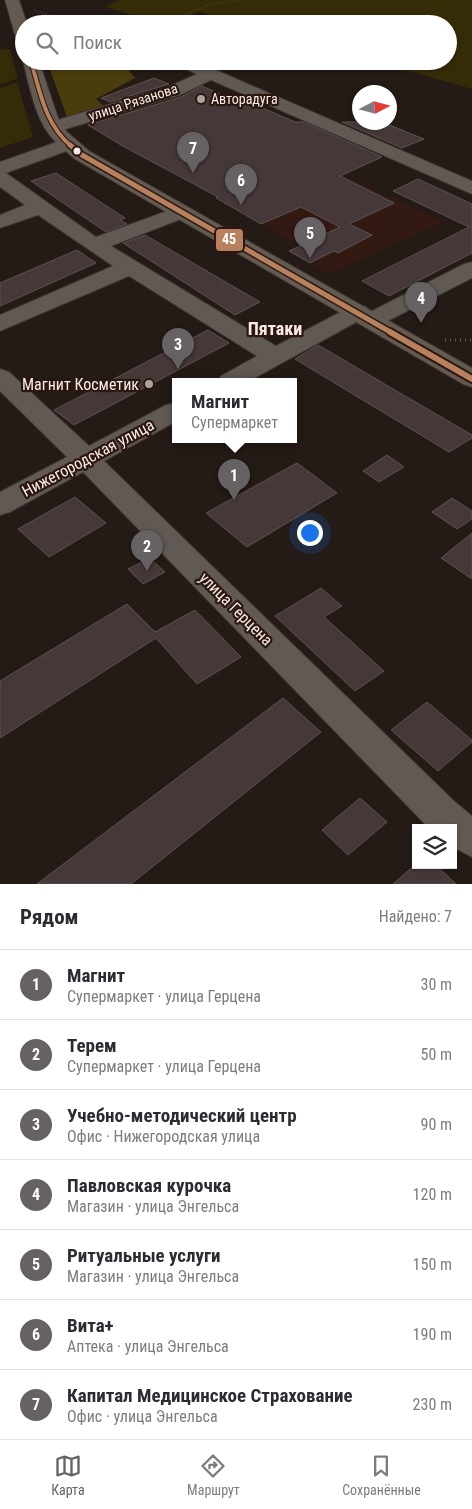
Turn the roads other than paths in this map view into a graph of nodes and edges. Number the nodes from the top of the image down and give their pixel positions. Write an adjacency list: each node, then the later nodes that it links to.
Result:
1 (12, 0): 3 (main road)
2 (0, 8): 4 (main road)
3 (17, 15)
4 (15, 19)
5 (34, 70): 8 (main road)
6 (202, 70): 7 (street)
7 (212, 74): 8 (street, улица Рязанова); 12 (street)
8 (53, 127): 9 (main road)
9 (68, 144): 10 (street); 14 (main road)
10 (0, 169)
11 (0, 178): 13 (street)
12 (472, 188)
13 (40, 207): 15 (street); 16 (street)
14 (182, 212): 16 (street); 19 (main road)
15 (0, 222)
16 (94, 245): 17 (street)
17 (130, 267): 20 (street); 21 (street)
18 (472, 269): 19 (street)
19 (365, 316): 21 (street); 24 (main road)
20 (0, 324)
21 (276, 357): 23 (street)
22 (0, 377): 26 (street, улица Герцена)
23 (236, 378)
24 (472, 379)
25 (172, 413): 26 (street, Нижегородская улица)
26 (86, 460): 27 (street, Нижегородская улица); 28 (street, улица Герцена)
27 (0, 505)
28 (472, 840)

